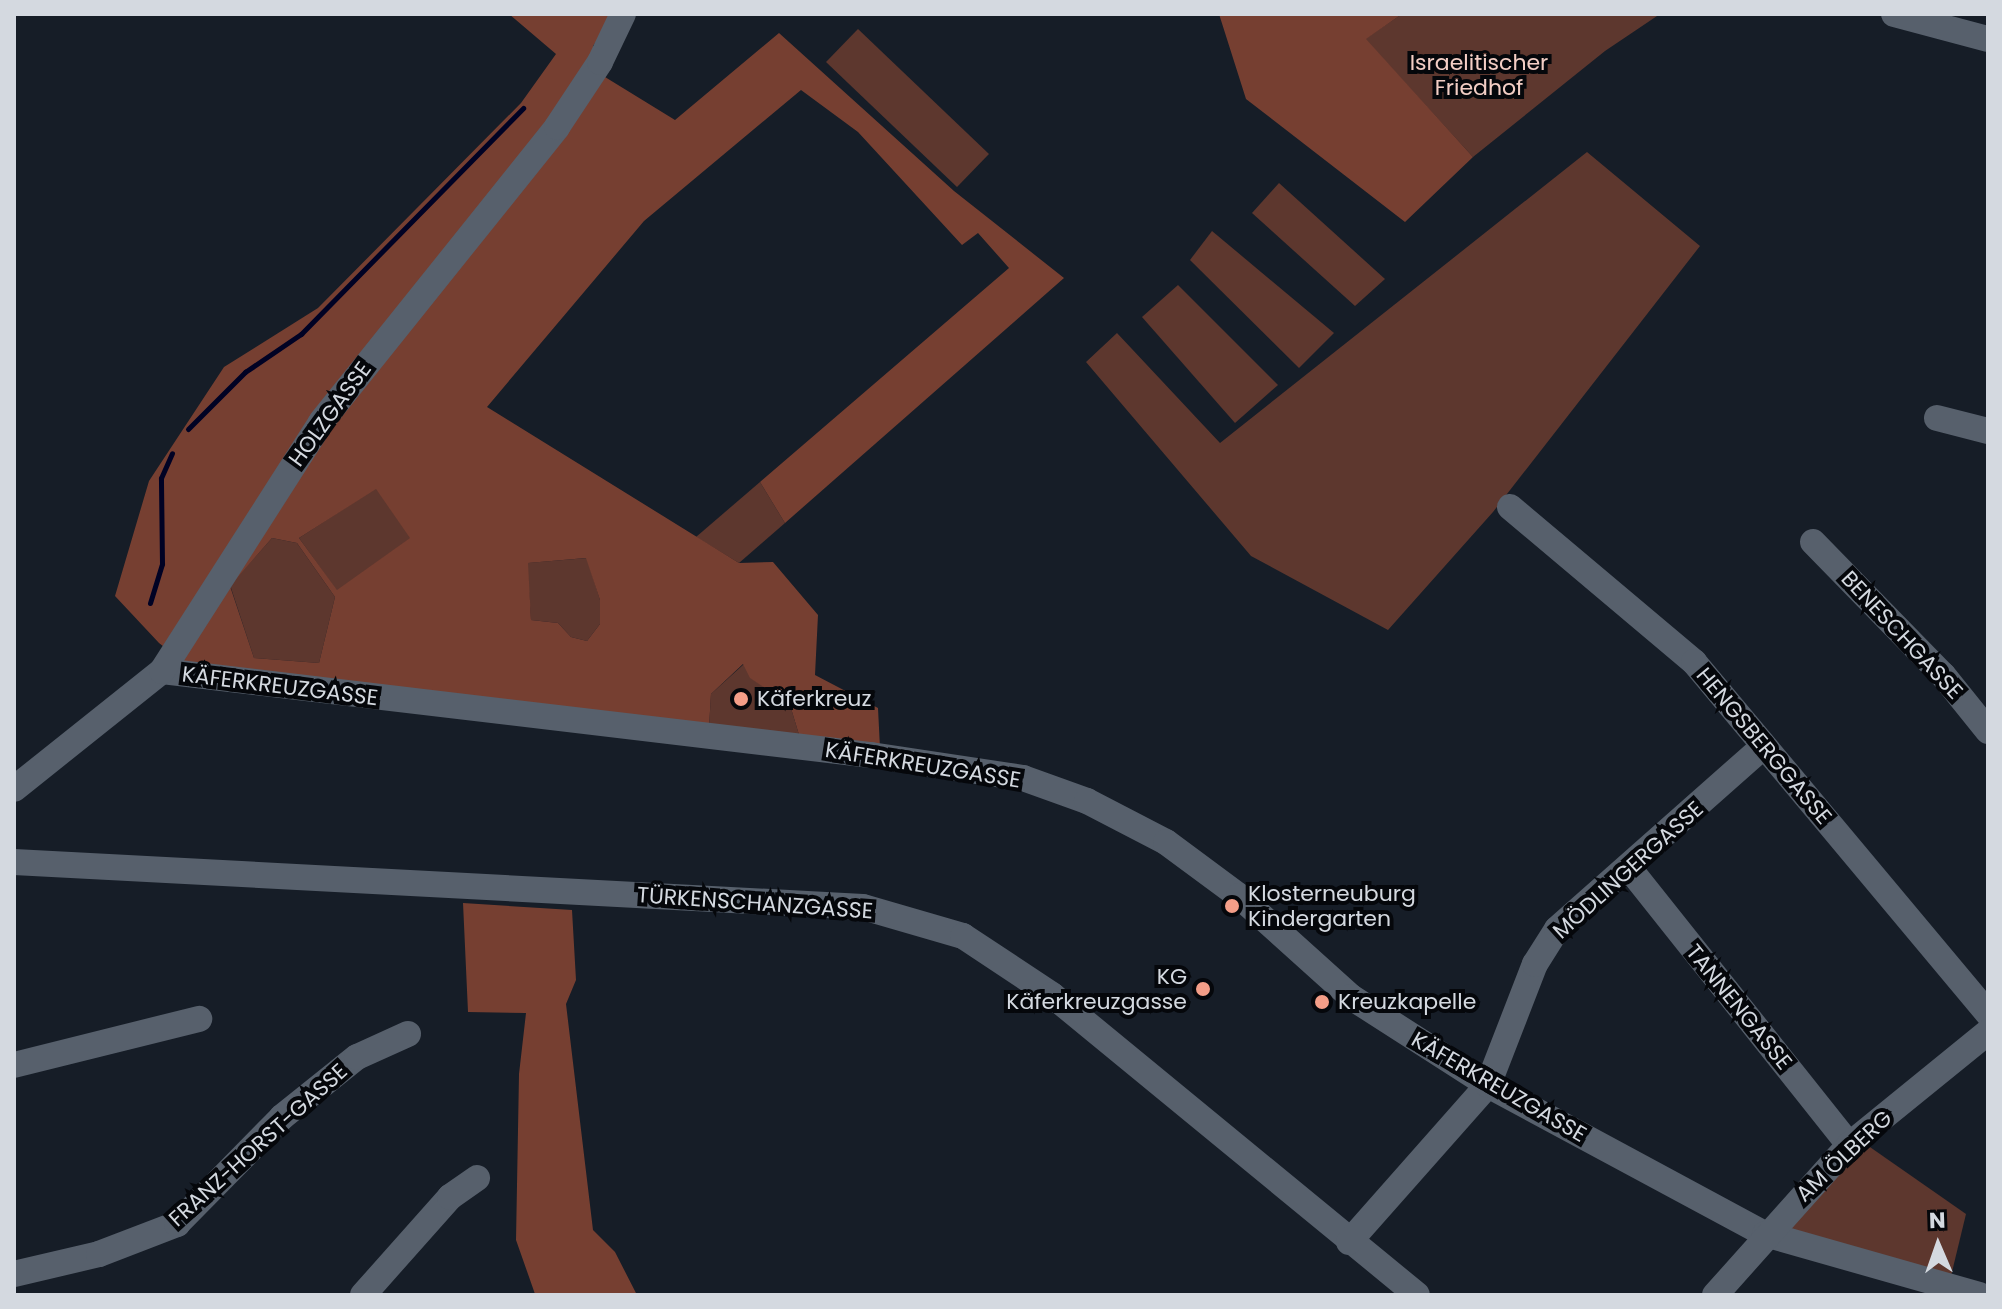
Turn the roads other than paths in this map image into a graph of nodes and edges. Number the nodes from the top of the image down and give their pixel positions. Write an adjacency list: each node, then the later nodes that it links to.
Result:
1 (623, 14): 8 (street, HOLZGASSE)
2 (1894, 14): 3 (street)
3 (1988, 39)
4 (1937, 418): 5 (street)
5 (1988, 431)
6 (1510, 507): 10 (street, HENGSBERGGASSE)
7 (1813, 542): 9 (street, BENESCHGASSE)
8 (162, 671): 11 (street, HOLZGASSE); 19 (street, KÄFERKREUZGASSE)
9 (1988, 731)
10 (1764, 746): 13 (street, MÖDLINGERGASSE); 14 (street, HENGSBERGGASSE)
11 (14, 789)
12 (14, 862): 23 (street, TÜRKENSCHANZGASSE)
13 (1629, 868): 19 (street, MÖDLINGERGASSE); 20 (street, TANNENGASSE)
14 (1988, 1014)
15 (199, 1019): 18 (street)
16 (1988, 1032): 20 (street, AM ÖLBERG)
17 (408, 1034): 24 (street, FRANZ-HORST-GASSE)
18 (14, 1065)
19 (1488, 1085): 22 (street, KÄFERKREUZGASSE); 23 (street, MÖDLINGERGASSE)
20 (1849, 1145): 22 (street, AM ÖLBERG)
21 (477, 1178): 25 (street)
22 (1765, 1234): 27 (street, AM ÖLBERG); 28 (street, KÄFERKREUZGASSE)
23 (1349, 1242): 26 (street, TÜRKENSCHANZGASSE)
24 (14, 1274)
25 (363, 1295)
26 (1417, 1295)
27 (1715, 1295)
28 (1979, 1295)

